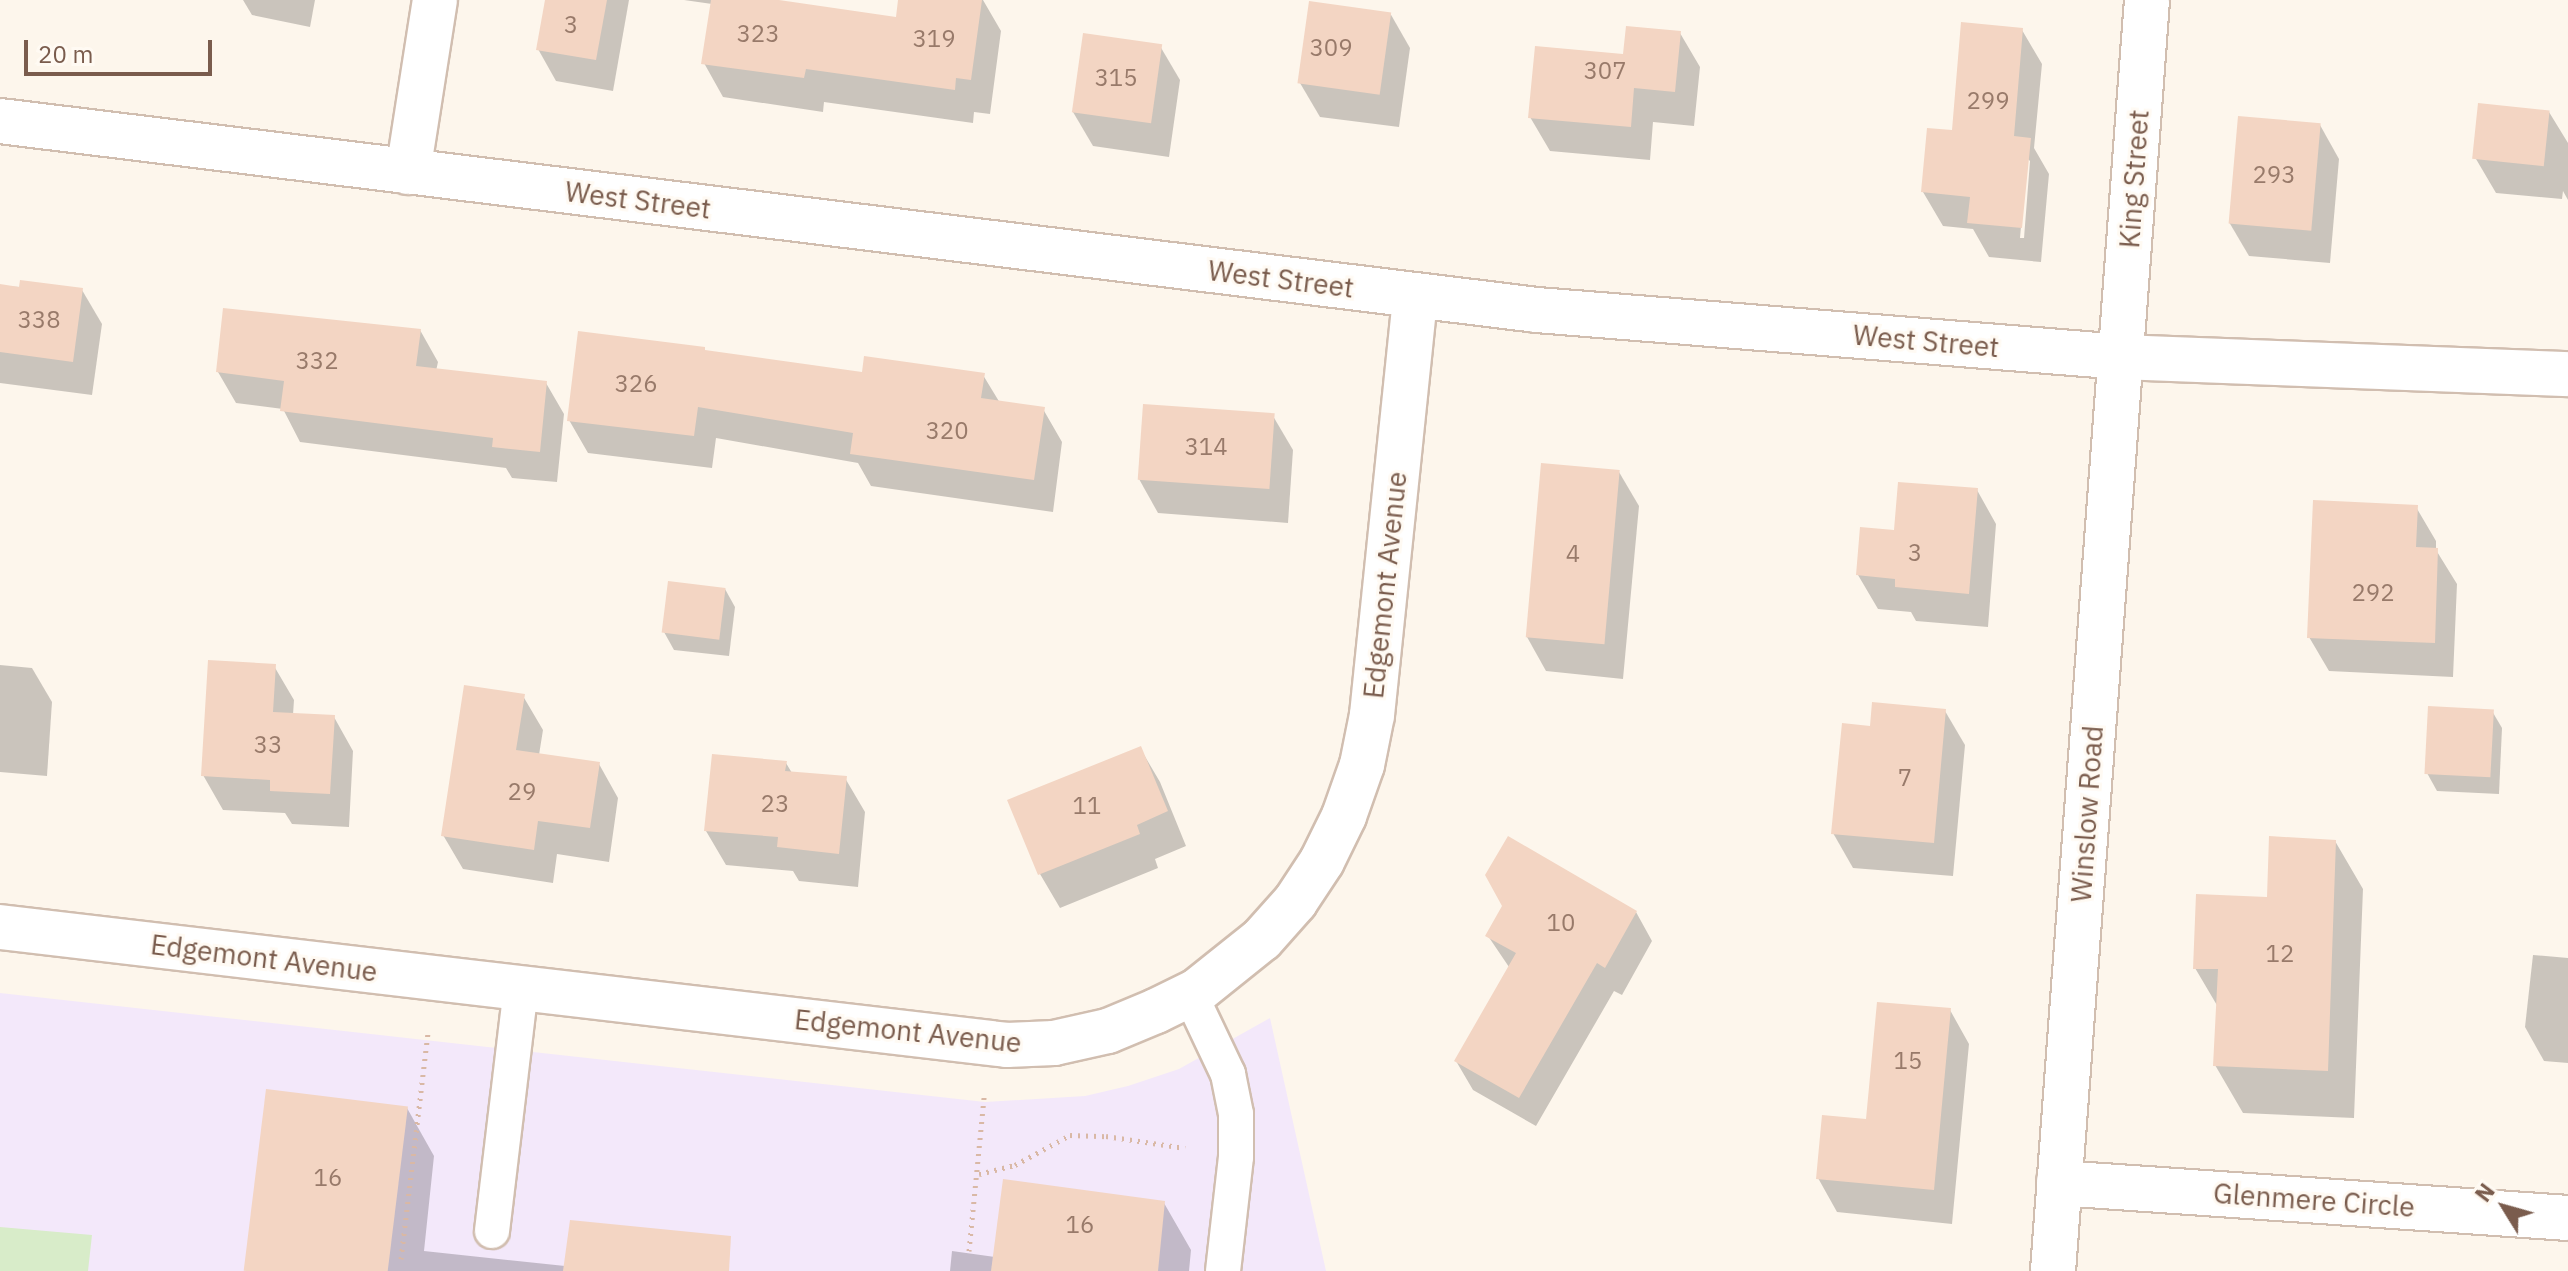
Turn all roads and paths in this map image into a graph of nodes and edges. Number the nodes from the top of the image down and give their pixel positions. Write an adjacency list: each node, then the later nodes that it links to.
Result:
1 (435, 0): 4 (street)
2 (2147, 0): 6 (street, King Street)
3 (0, 121): 4 (street, West Street)
4 (408, 172): 5 (street, West Street)
5 (1415, 296): 6 (street, West Street); 10 (street, Edgemont Avenue)
6 (2122, 357): 7 (street, West Street); 15 (street, Winslow Road)
7 (2568, 374)
8 (0, 927): 9 (street, Edgemont Avenue)
9 (521, 988): 10 (street, Edgemont Avenue); 17 (lane)
10 (1190, 994): 13 (lane)
11 (425, 1060): 19 (path)
12 (982, 1116): 14 (path)
13 (1236, 1157): 14 (path); 20 (lane)
14 (979, 1174): 18 (path)
15 (2059, 1183): 16 (street, Glenmere Circle); 21 (street, Winslow Road)
16 (2568, 1218)
17 (492, 1231)
18 (969, 1251)
19 (401, 1259)
20 (1223, 1271)
21 (2053, 1271)

